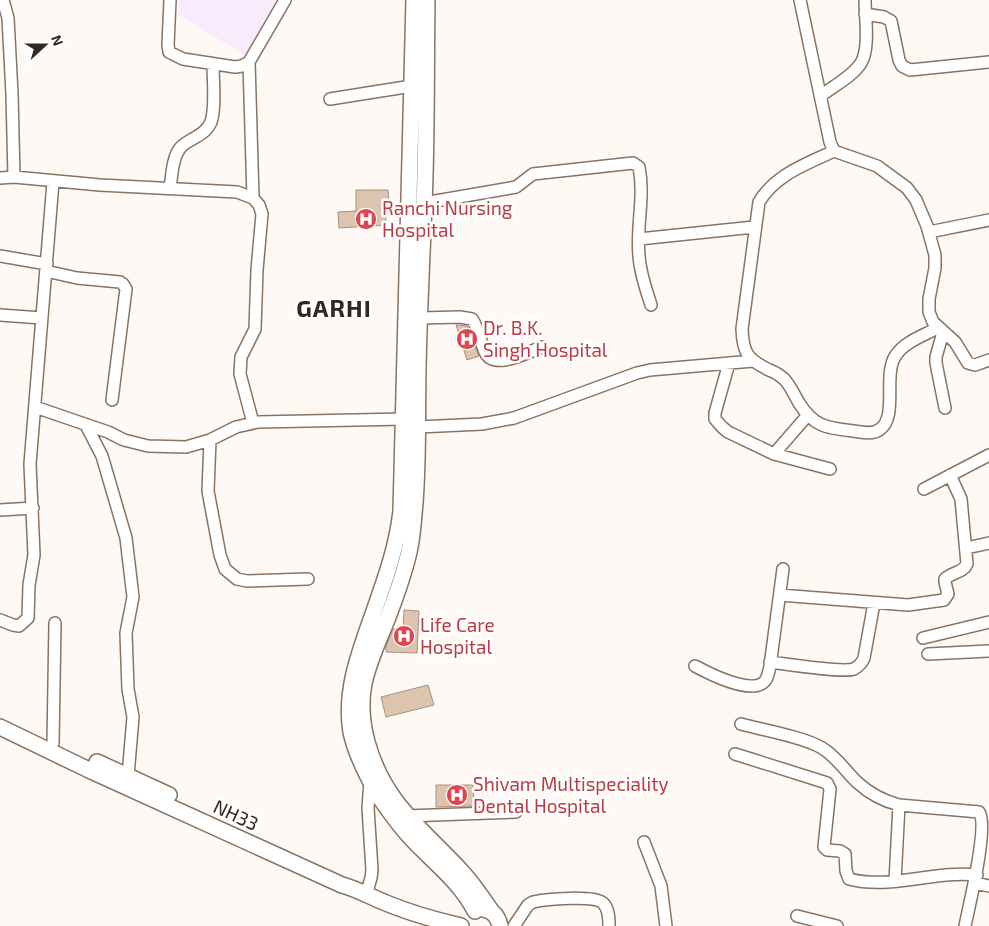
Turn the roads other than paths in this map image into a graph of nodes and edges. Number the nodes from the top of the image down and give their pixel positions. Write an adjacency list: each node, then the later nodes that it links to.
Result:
1 (3, 0): 9 (street)
2 (170, 0): 12 (street)
3 (285, 0): 10 (street)
4 (414, 0): 13 (main road)
5 (427, 0): 22 (main road)
6 (800, 0): 14 (street)
7 (865, 0): 8 (street)
8 (865, 14): 11 (street); 14 (street)
9 (4, 49): 17 (street)
10 (249, 62): 12 (street); 21 (street)
11 (989, 62)
12 (214, 64): 20 (street)
13 (412, 86): 15 (street); 42 (main road)
14 (820, 96): 16 (street)
15 (330, 99)
16 (834, 150): 24 (street); 25 (street)
17 (14, 177): 18 (street); 19 (street)
18 (0, 178)
19 (53, 182): 20 (street); 28 (street)
20 (170, 188): 21 (street)
21 (253, 198): 43 (street)
22 (424, 203): 26 (street); 32 (main road)
23 (989, 220): 25 (street)
24 (754, 228): 26 (street); 36 (street)
25 (929, 232): 33 (street)
26 (639, 239): 29 (street)
27 (0, 256): 28 (street)
28 (46, 267): 31 (street); 38 (street)
29 (651, 305)
30 (0, 315): 31 (street)
31 (42, 318): 39 (street)
32 (420, 318): 34 (street); 45 (main road)
33 (940, 330): 35 (street); 40 (street); 41 (street)
34 (542, 347)
35 (989, 360)
36 (753, 361): 37 (street); 41 (street)
37 (729, 363): 45 (street); 47 (street)
38 (112, 400)
39 (35, 407): 44 (street); 52 (street)
40 (945, 408)
41 (807, 416): 47 (street)
42 (404, 419): 43 (street); 74 (main road)
43 (253, 423): 46 (street)
44 (86, 425): 46 (street); 73 (street)
45 (418, 427): 77 (main road)
46 (210, 440): 57 (street)
47 (774, 454): 49 (street)
48 (989, 454): 50 (street)
49 (830, 469)
50 (950, 475): 51 (street); 55 (street)
51 (924, 489)
52 (33, 508): 53 (street); 60 (street)
53 (0, 510)
54 (989, 542): 55 (street)
55 (966, 548): 59 (street)
56 (783, 569): 58 (street)
57 (308, 579)
58 (780, 595): 59 (street); 66 (street)
59 (874, 603): 66 (street)
60 (0, 620)
61 (989, 622): 63 (street)
62 (55, 623): 71 (street)
63 (923, 638)
64 (989, 651): 65 (street)
65 (928, 654)
66 (770, 662): 67 (street)
67 (695, 666)
68 (0, 716): 71 (main road)
69 (741, 724): 75 (street)
70 (0, 726): 82 (main road, NH33)
71 (53, 743): 73 (main road)
72 (736, 754): 80 (street)
73 (128, 776): 82 (main road)
74 (370, 781): 82 (street); 83 (main road)
75 (899, 805): 79 (street); 80 (street)
76 (516, 812): 77 (street)
77 (406, 816): 85 (main road)
78 (644, 842): 89 (street)
79 (976, 879): 80 (street); 81 (street); 91 (street)
80 (896, 881)
81 (989, 886)
82 (360, 892): 86 (main road, NH33)
83 (475, 911): 85 (main road); 87 (main road)
84 (797, 916): 90 (street)
85 (501, 923): 88 (street)
86 (461, 926)
87 (466, 926)
88 (608, 926)
89 (666, 926)
90 (837, 926)
91 (965, 926)

